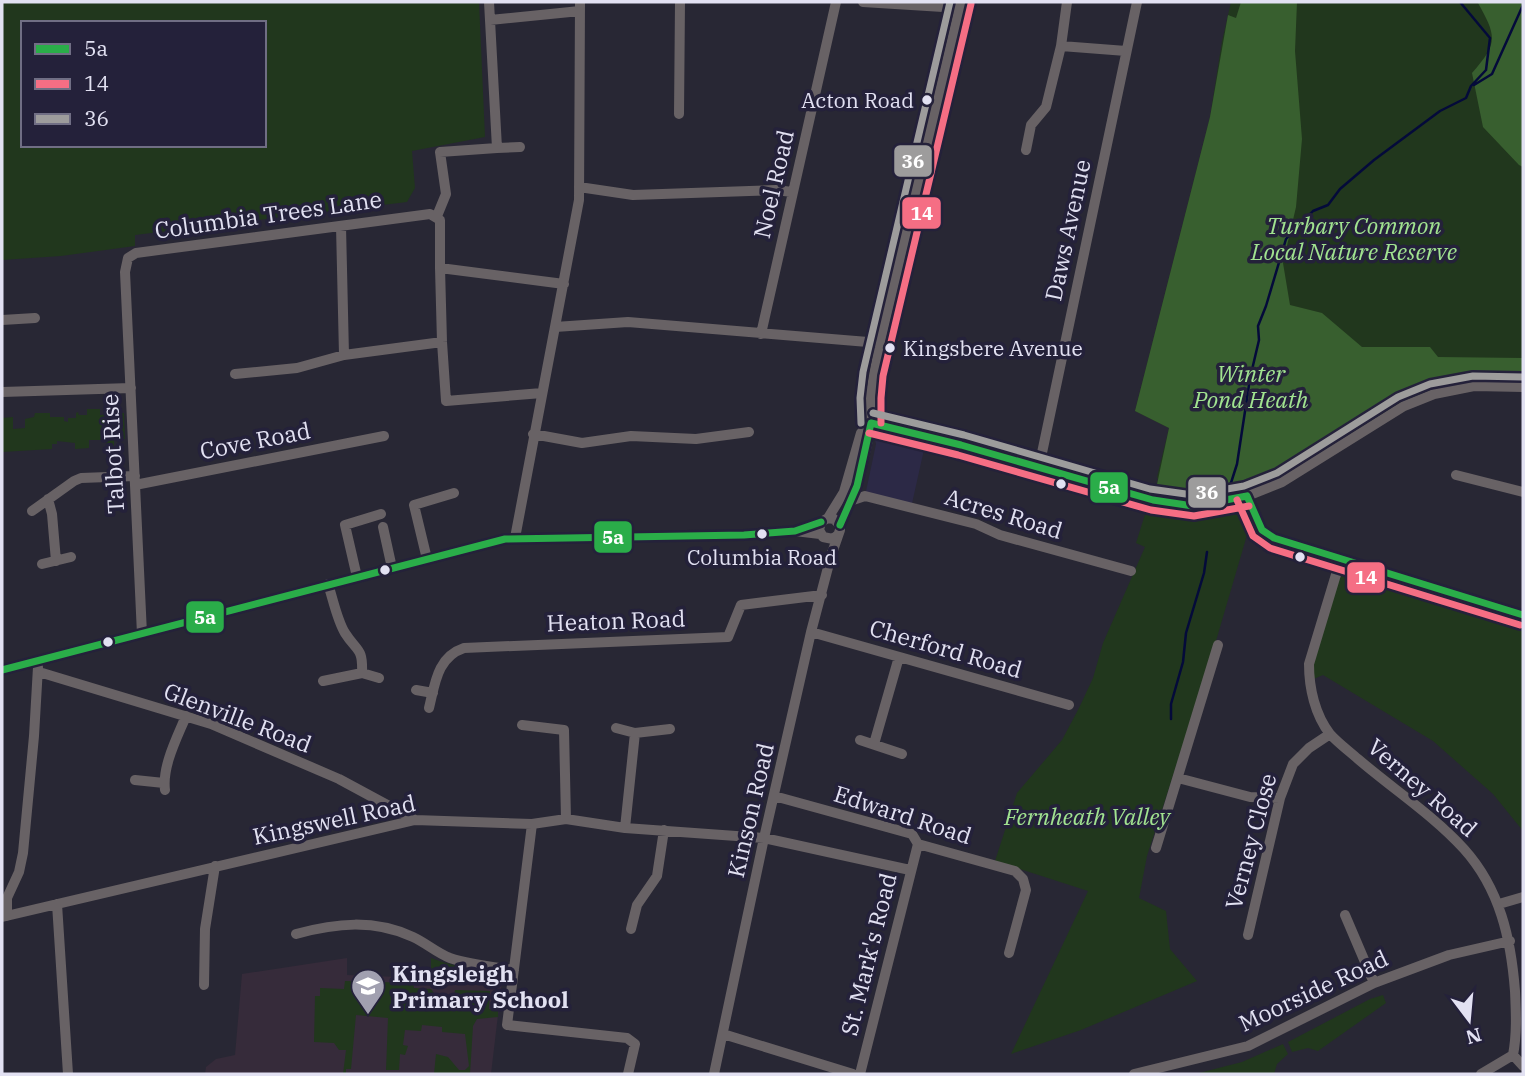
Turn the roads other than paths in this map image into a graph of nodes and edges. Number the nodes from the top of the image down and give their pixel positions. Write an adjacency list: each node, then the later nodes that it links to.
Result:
1 (489, 2): 9 (street)
2 (680, 2): 12 (street)
3 (836, 2): 17 (street, Noel Road)
4 (863, 2): 7 (street)
5 (1067, 2): 10 (street)
6 (1137, 2): 11 (street, Daws Avenue)
7 (960, 5): 30 (street, Kinson Road)
8 (580, 6): 9 (street); 16 (street)
9 (490, 20): 14 (street)
10 (1061, 46): 11 (street); 15 (street)
11 (1126, 51): 41 (street, Daws Avenue)
12 (679, 114)
13 (520, 147): 14 (street)
14 (497, 148): 18 (street)
15 (1026, 150)
16 (579, 187): 17 (street); 22 (street)
17 (792, 192): 28 (street, Noel Road)
18 (433, 215): 19 (street, Columbia Trees Lane); 20 (street)
19 (341, 226): 21 (street, Columbia Trees Lane); 31 (street)
20 (440, 268): 22 (street); 29 (street)
21 (125, 272): 34 (street, Talbot Rise)
22 (564, 284): 27 (street)
23 (21, 306): 25 (street)
24 (35, 318): 25 (street)
25 (20, 319): 26 (street)
26 (2, 320)
27 (555, 327): 28 (street); 36 (street)
28 (761, 334): 30 (street)
29 (442, 342): 31 (street); 36 (street)
30 (880, 343): 37 (street, Kinson Road)
31 (344, 355): 32 (street)
32 (234, 374)
33 (1523, 387): 48 (street)
34 (131, 388): 35 (street); 43 (street, Talbot Rise)
35 (2, 392)
36 (542, 393): 39 (street)
37 (871, 423): 41 (street); 44 (street, Kinson Road); 53 (street, Kinson Road)
38 (749, 432): 39 (street)
39 (534, 434): 58 (street)
40 (384, 436): 43 (street, Cove Road)
41 (1039, 467): 48 (street)
42 (1456, 475): 45 (street)
43 (135, 480): 49 (street, Cove Road); 72 (street, Talbot Rise)
44 (857, 486): 47 (street); 50 (street, Kinson Road)
45 (1523, 492)
46 (454, 493): 62 (street)
47 (865, 496): 50 (street); 66 (street, Acres Road)
48 (1247, 496): 61 (street)
49 (48, 499): 51 (street, Cove Road); 63 (street)
50 (853, 500): 55 (street, Kinson Road)
51 (32, 511)
52 (381, 514): 67 (street)
53 (825, 520): 55 (street); 56 (street); 57 (street, Kinson Road)
54 (383, 527): 65 (street)
55 (839, 530): 57 (street); 59 (street, Kinson Road)
56 (795, 531): 57 (street); 58 (street)
57 (822, 536): 59 (street, Kinson Road)
58 (515, 538): 62 (street)
59 (831, 556): 69 (street, Kinson Road)
60 (71, 557): 63 (street)
61 (1342, 558): 70 (street); 89 (street, Verney Road)
62 (426, 559): 65 (street)
63 (56, 561): 64 (street)
64 (42, 564)
65 (392, 568): 67 (street)
66 (1131, 571)
67 (357, 577): 68 (street)
68 (328, 584): 72 (street); 77 (street)
69 (822, 595): 71 (street, Kinson Road); 81 (street, Heaton Road)
70 (1523, 615)
71 (811, 632): 74 (street, Cherford Road); 95 (street, Kinson Road)
72 (142, 634): 75 (street)
73 (1218, 645): 93 (street)
74 (899, 657): 82 (street, Cherford Road); 91 (street)
75 (38, 666): 76 (street); 84 (street, Glenville Road); 111 (street)
76 (2, 670)
77 (362, 673): 78 (street); 79 (street)
78 (379, 678)
79 (323, 681)
80 (416, 690): 81 (street)
81 (433, 693): 83 (street, Heaton Road)
82 (1069, 705)
83 (429, 708)
84 (186, 716): 94 (street); 98 (street, Glenville Road)
85 (522, 725): 97 (street)
86 (616, 728): 88 (street)
87 (670, 729): 88 (street)
88 (635, 733): 100 (street)
89 (1330, 734): 96 (street, Verney Close); 109 (street, Verney Road)
90 (860, 740): 91 (street)
91 (874, 744): 92 (street)
92 (902, 754)
93 (1178, 778): 96 (street); 104 (street)
94 (135, 780)
95 (774, 796): 102 (street, Kinson Road); 103 (street, Edward Road)
96 (1280, 798): 114 (street, Verney Close)
97 (566, 819): 99 (street, Kingswell Road); 100 (street, Kingswell Road)
98 (415, 820): 99 (street, Kingswell Road); 105 (street, Kingswell Road)
99 (532, 824): 117 (street)
100 (625, 828): 101 (street, Kingswell Road)
101 (664, 830): 102 (street, Kingswell Road); 112 (street)
102 (764, 838): 106 (street, Kingswell Road); 120 (street, Kinson Road)
103 (918, 845): 106 (street, St. Mark's Road); 116 (street, Edward Road)
104 (1156, 848)
105 (215, 866): 108 (street, Kingswell Road); 119 (street)
106 (910, 870): 127 (street, St. Mark's Road)
107 (1523, 897): 109 (street)
108 (57, 904): 111 (street, Kingswell Road); 123 (street)
109 (1499, 904): 115 (street, Verney Road)
110 (1345, 915): 118 (street)
111 (5, 917)
112 (631, 929)
113 (296, 934): 117 (street)
114 (1248, 934)
115 (1510, 941): 118 (street, Moorside Road); 121 (street, Verney Road)
116 (1009, 953)
117 (514, 970): 124 (street)
118 (1374, 982): 128 (street, Moorside Road)
119 (204, 985)
120 (723, 1034): 125 (street, Kinson Road); 126 (street)
121 (1513, 1055): 122 (street); 129 (street)
122 (1523, 1066)
123 (68, 1074)
124 (628, 1074)
125 (715, 1074)
126 (853, 1074)
127 (860, 1074)
128 (1134, 1074)
129 (1481, 1074)

